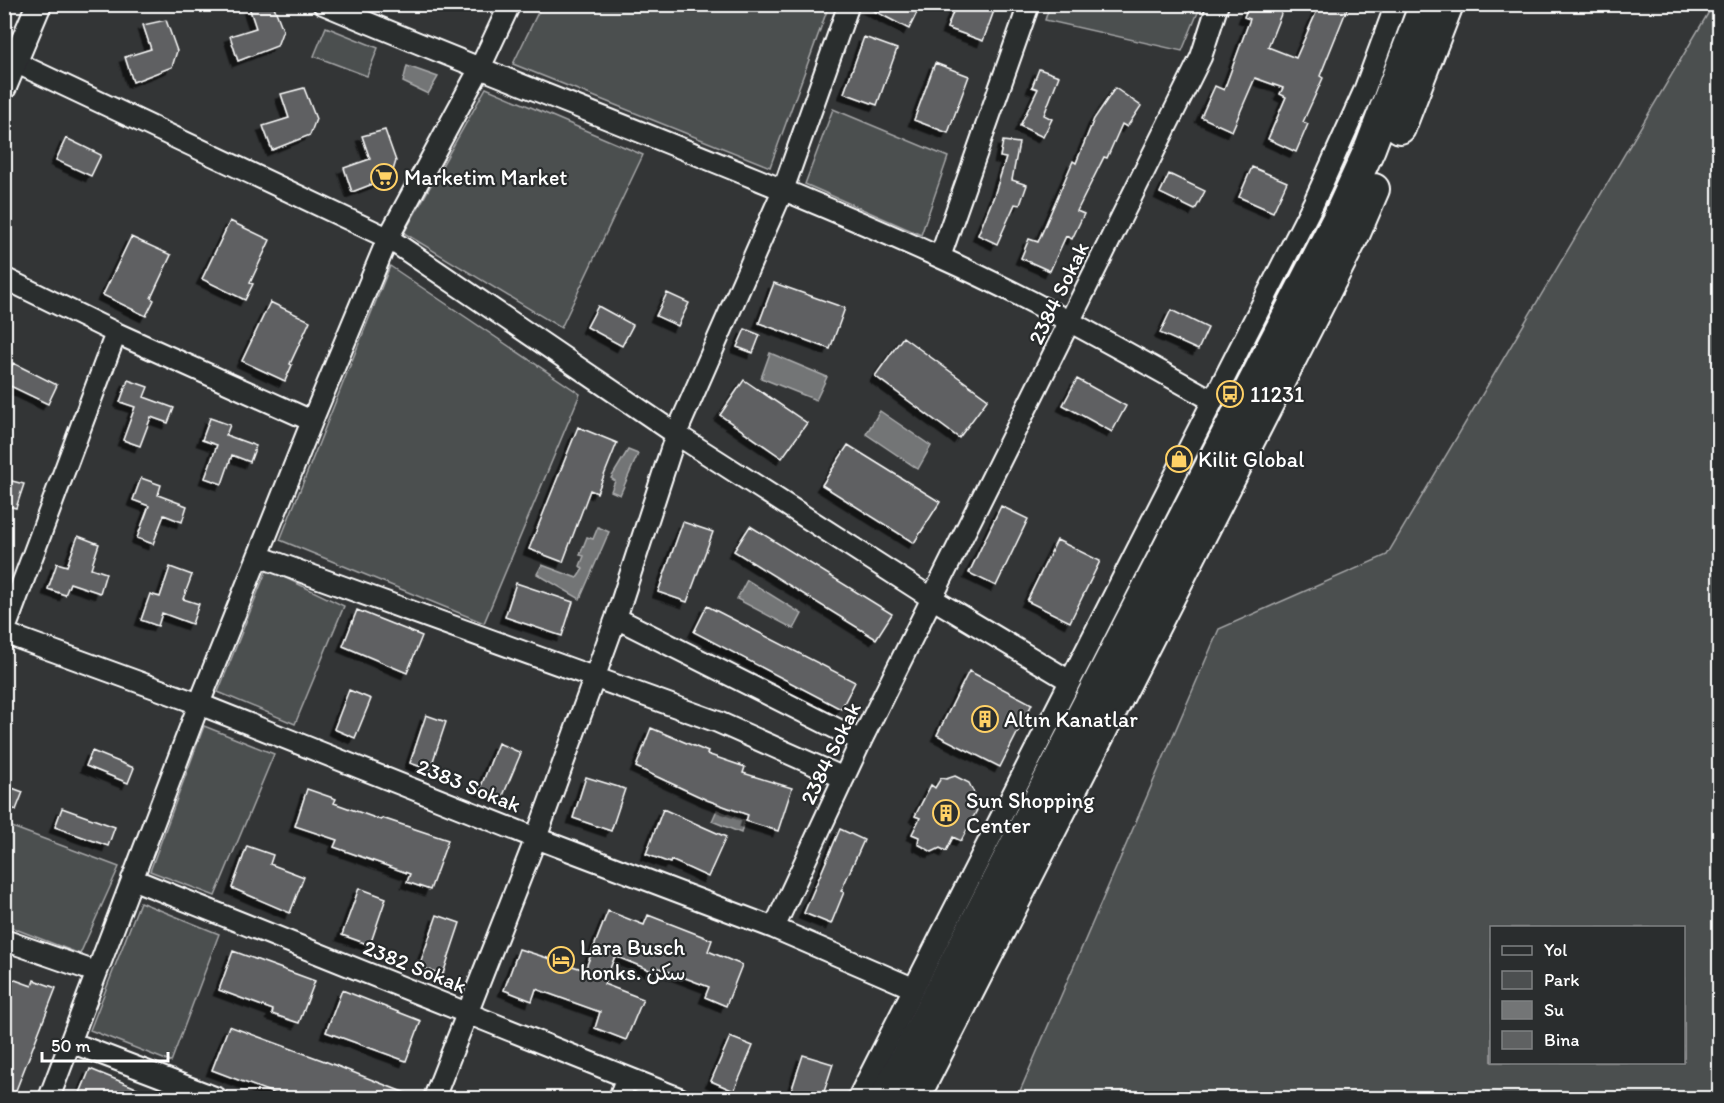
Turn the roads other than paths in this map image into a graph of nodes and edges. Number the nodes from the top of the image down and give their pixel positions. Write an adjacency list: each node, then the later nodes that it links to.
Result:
1 (39, 4): 10 (street)
2 (323, 4): 11 (street)
3 (510, 4): 11 (street)
4 (849, 4): 13 (street)
5 (1029, 4): 15 (street)
6 (1218, 4): 17 (street, 2384 Sokak)
7 (1396, 4): 19 (street)
8 (1425, 4): 46 (main road)
9 (1448, 4): 47 (main road)
10 (10, 60): 12 (street); 14 (street)
11 (479, 70): 13 (street); 14 (street)
12 (4, 87)
13 (783, 190): 15 (street); 21 (street)
14 (388, 238): 20 (street); 21 (street)
15 (940, 257): 17 (street)
16 (4, 278): 18 (street)
17 (1070, 322): 19 (street); 23 (street, 2384 Sokak)
18 (116, 333): 20 (street); 25 (street)
19 (1212, 400): 27 (street)
20 (312, 422): 22 (street)
21 (676, 434): 23 (street); 24 (street)
22 (258, 556): 26 (street); 28 (street)
23 (933, 599): 27 (street); 29 (street, 2384 Sokak)
24 (616, 618): 26 (street); 29 (street)
25 (4, 633): 28 (street, 2383 Sokak)
26 (594, 676): 30 (street); 31 (street)
27 (1070, 681): 36 (street)
28 (199, 704): 31 (street, 2383 Sokak); 32 (street)
29 (861, 741): 30 (street, 2384 Sokak)
30 (844, 778): 33 (street, 2384 Sokak)
31 (536, 838): 33 (street, 2383 Sokak); 37 (street)
32 (132, 879): 35 (street); 37 (street, 2382 Sokak)
33 (774, 928): 36 (street, 2383 Sokak)
34 (4, 940): 35 (street)
35 (96, 972): 38 (street)
36 (913, 988): 45 (street)
37 (467, 1012): 39 (street, 2382 Sokak); 42 (street)
38 (70, 1042): 40 (street); 41 (street)
39 (626, 1078): 43 (street); 44 (street, 2382 Sokak)
40 (49, 1098)
41 (217, 1098)
42 (434, 1098)
43 (619, 1098)
44 (679, 1098)
45 (858, 1098)
46 (885, 1098)
47 (914, 1098)

